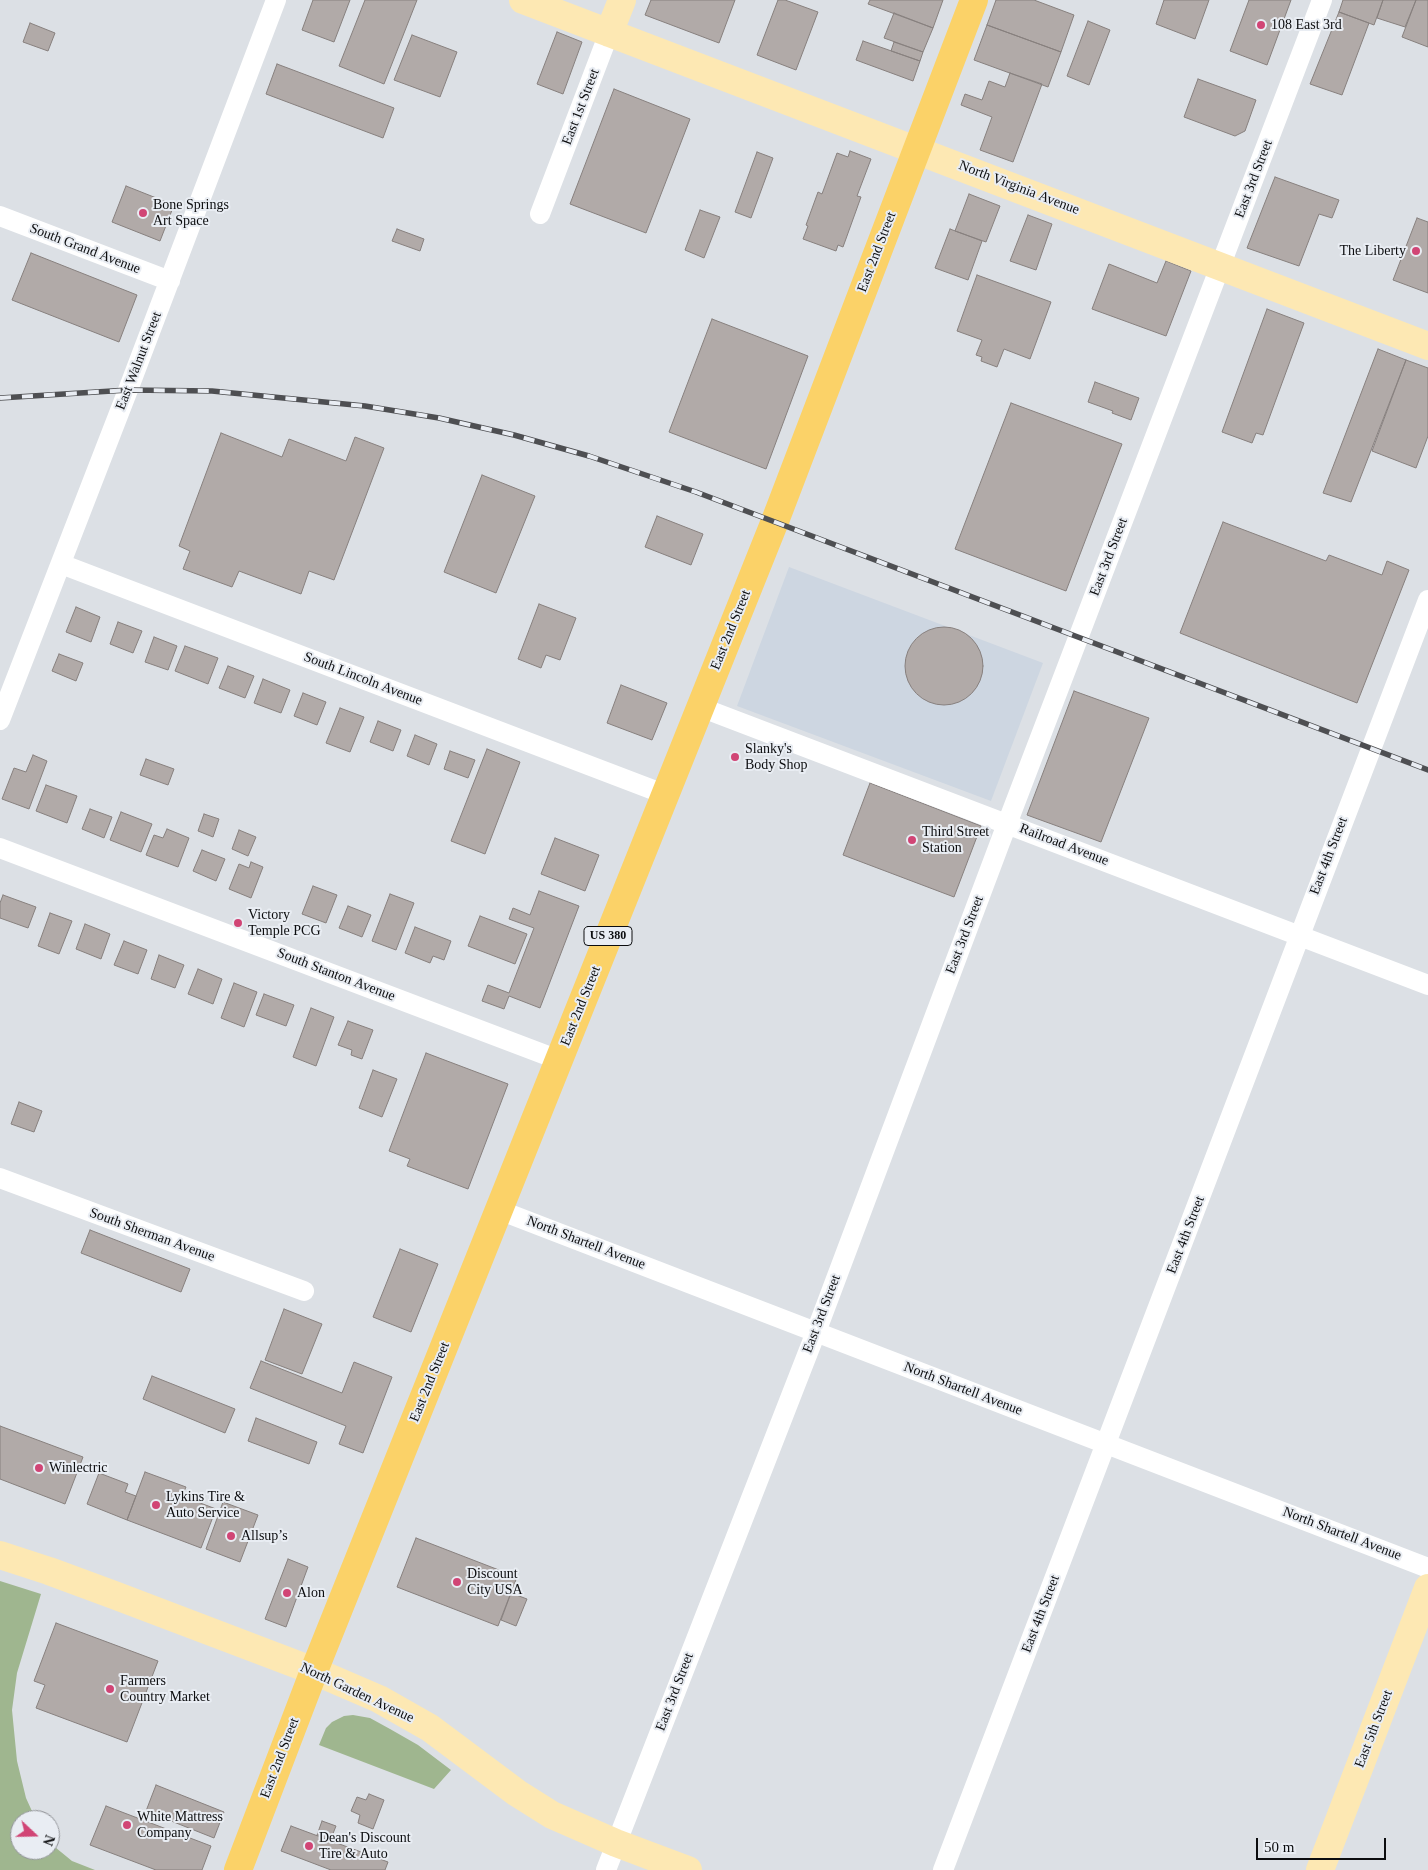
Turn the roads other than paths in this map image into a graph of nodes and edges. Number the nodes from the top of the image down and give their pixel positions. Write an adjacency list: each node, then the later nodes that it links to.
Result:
1 (276, 0): 11 (street, East Walnut Street)
2 (523, 0): 6 (street, North Virginia Avenue)
3 (622, 0): 6 (street, East 1st Street)
4 (974, 0): 7 (main road, East 2nd Street / US 380)
5 (1322, 0): 10 (street, East 3rd Street)
6 (609, 33): 7 (street, North Virginia Avenue); 8 (street, East 1st Street)
7 (916, 149): 10 (street, North Virginia Avenue); 15 (main road, East 2nd Street / US 380)
8 (540, 214)
9 (0, 216): 11 (street, South Grand Avenue)
10 (1221, 266): 12 (street, North Virginia Avenue); 18 (street, East 3rd Street)
11 (170, 280): 13 (street, East Walnut Street)
12 (1428, 346)
13 (61, 564): 16 (street, East Walnut Street); 17 (street, South Lincoln Avenue)
14 (1428, 600): 20 (street, East 4th Street)
15 (700, 707): 17 (main road, East 2nd Street / US 380); 18 (street, Railroad Avenue)
16 (0, 720)
17 (664, 794): 22 (main road, East 2nd Street / US 380)
18 (1007, 824): 20 (street, Railroad Avenue); 26 (street, East 3rd Street)
19 (0, 848): 22 (street, South Stanton Avenue)
20 (1299, 936): 21 (street, Railroad Avenue); 27 (street, East 4th Street)
21 (1428, 985)
22 (559, 1060): 24 (main road, East 2nd Street / US 380)
23 (0, 1178): 25 (street, South Sherman Avenue)
24 (499, 1210): 26 (street, North Shartell Avenue); 31 (main road, East 2nd Street / US 380)
25 (304, 1292)
26 (816, 1332): 27 (street, North Shartell Avenue); 32 (street, East 3rd Street)
27 (1105, 1444): 29 (street, North Shartell Avenue); 36 (street, East 4th Street)
28 (3, 1556): 31 (street, North Garden Avenue)
29 (1428, 1568)
30 (1428, 1588): 37 (street, East 5th Street)
31 (314, 1671): 32 (street, North Garden Avenue); 33 (main road, East 2nd Street / US 380)
32 (616, 1843): 34 (street, East 3rd Street); 35 (street, North Garden Avenue)
33 (238, 1870)
34 (606, 1870)
35 (688, 1870)
36 (943, 1870)
37 (1320, 1870)

